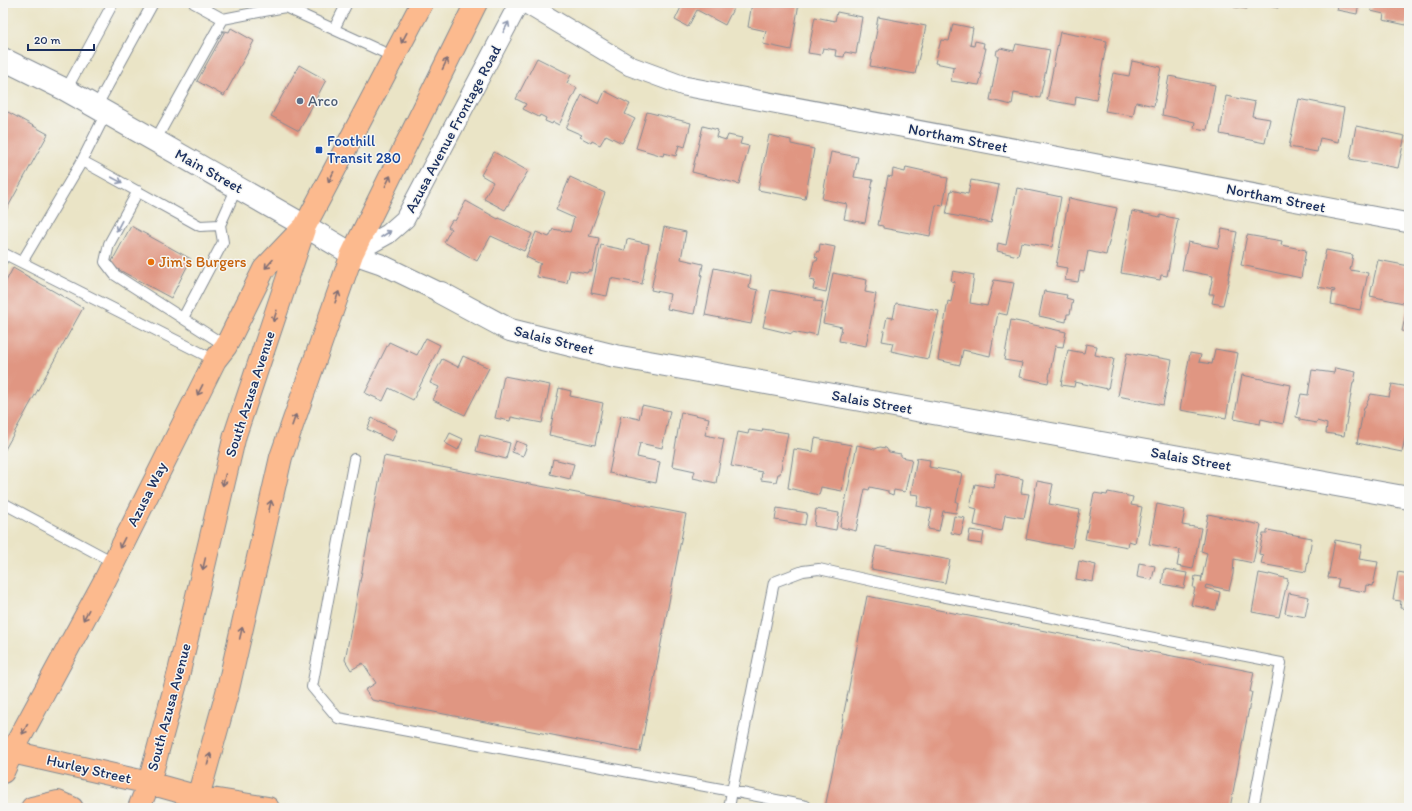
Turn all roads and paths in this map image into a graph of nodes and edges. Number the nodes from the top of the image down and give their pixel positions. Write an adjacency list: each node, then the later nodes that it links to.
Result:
1 (113, 3): 14 (lane)
2 (153, 3): 15 (lane)
3 (194, 3): 10 (lane)
4 (347, 3): 11 (lane)
5 (422, 3): 12 (main road, South Azusa Avenue, one-way to 12)
6 (476, 3): 23 (main road, one-way to 6)
7 (519, 3): 23 (street, Azusa Avenue Frontage Road, one-way to 7)
8 (525, 3): 20 (street, Northam Street)
9 (286, 5): 10 (lane); 11 (lane)
10 (223, 19): 16 (lane)
11 (334, 30): 12 (lane)
12 (394, 58): 22 (main road, South Azusa Avenue, one-way to 22)
13 (3, 59): 14 (street, Main Street)
14 (66, 90): 15 (street, Main Street)
15 (101, 110): 16 (street, Main Street); 17 (lane)
16 (155, 141): 18 (street, Main Street)
17 (82, 161): 19 (lane, one-way to 19); 25 (lane)
18 (238, 187): 21 (lane); 22 (street, Main Street)
19 (138, 191): 21 (lane); 27 (lane, one-way to 27)
20 (1409, 223)
21 (220, 225): 27 (lane)
22 (305, 226): 23 (street, Main Street); 28 (main road, Azusa Way, one-way to 28); 35 (main road, South Azusa Avenue, one-way to 35)
23 (352, 254): 26 (street, Salais Street); 37 (main road, one-way to 23)
24 (3, 259): 25 (lane)
25 (22, 262): 28 (lane)
26 (441, 293): 30 (street, Salais Street)
27 (183, 318): 28 (lane)
28 (220, 353): 32 (main road, Azusa Way, one-way to 32)
29 (354, 459): 36 (lane)
30 (1409, 498)
31 (3, 503): 32 (lane)
32 (113, 562): 33 (main road, Azusa Way, one-way to 33)
33 (8, 751): 34 (main road, Azusa Way); 35 (main road, Hurley Street)
34 (3, 772)
35 (149, 782): 37 (main road, Hurley Street); 41 (main road, South Azusa Avenue)
36 (732, 791): 38 (lane); 43 (lane); 44 (lane)
37 (197, 802): 42 (main road, Hurley Street)
38 (806, 806)
39 (32, 808): 40 (main road)
40 (72, 808)
41 (139, 808)
42 (268, 808)
43 (729, 808)
44 (1253, 808)

